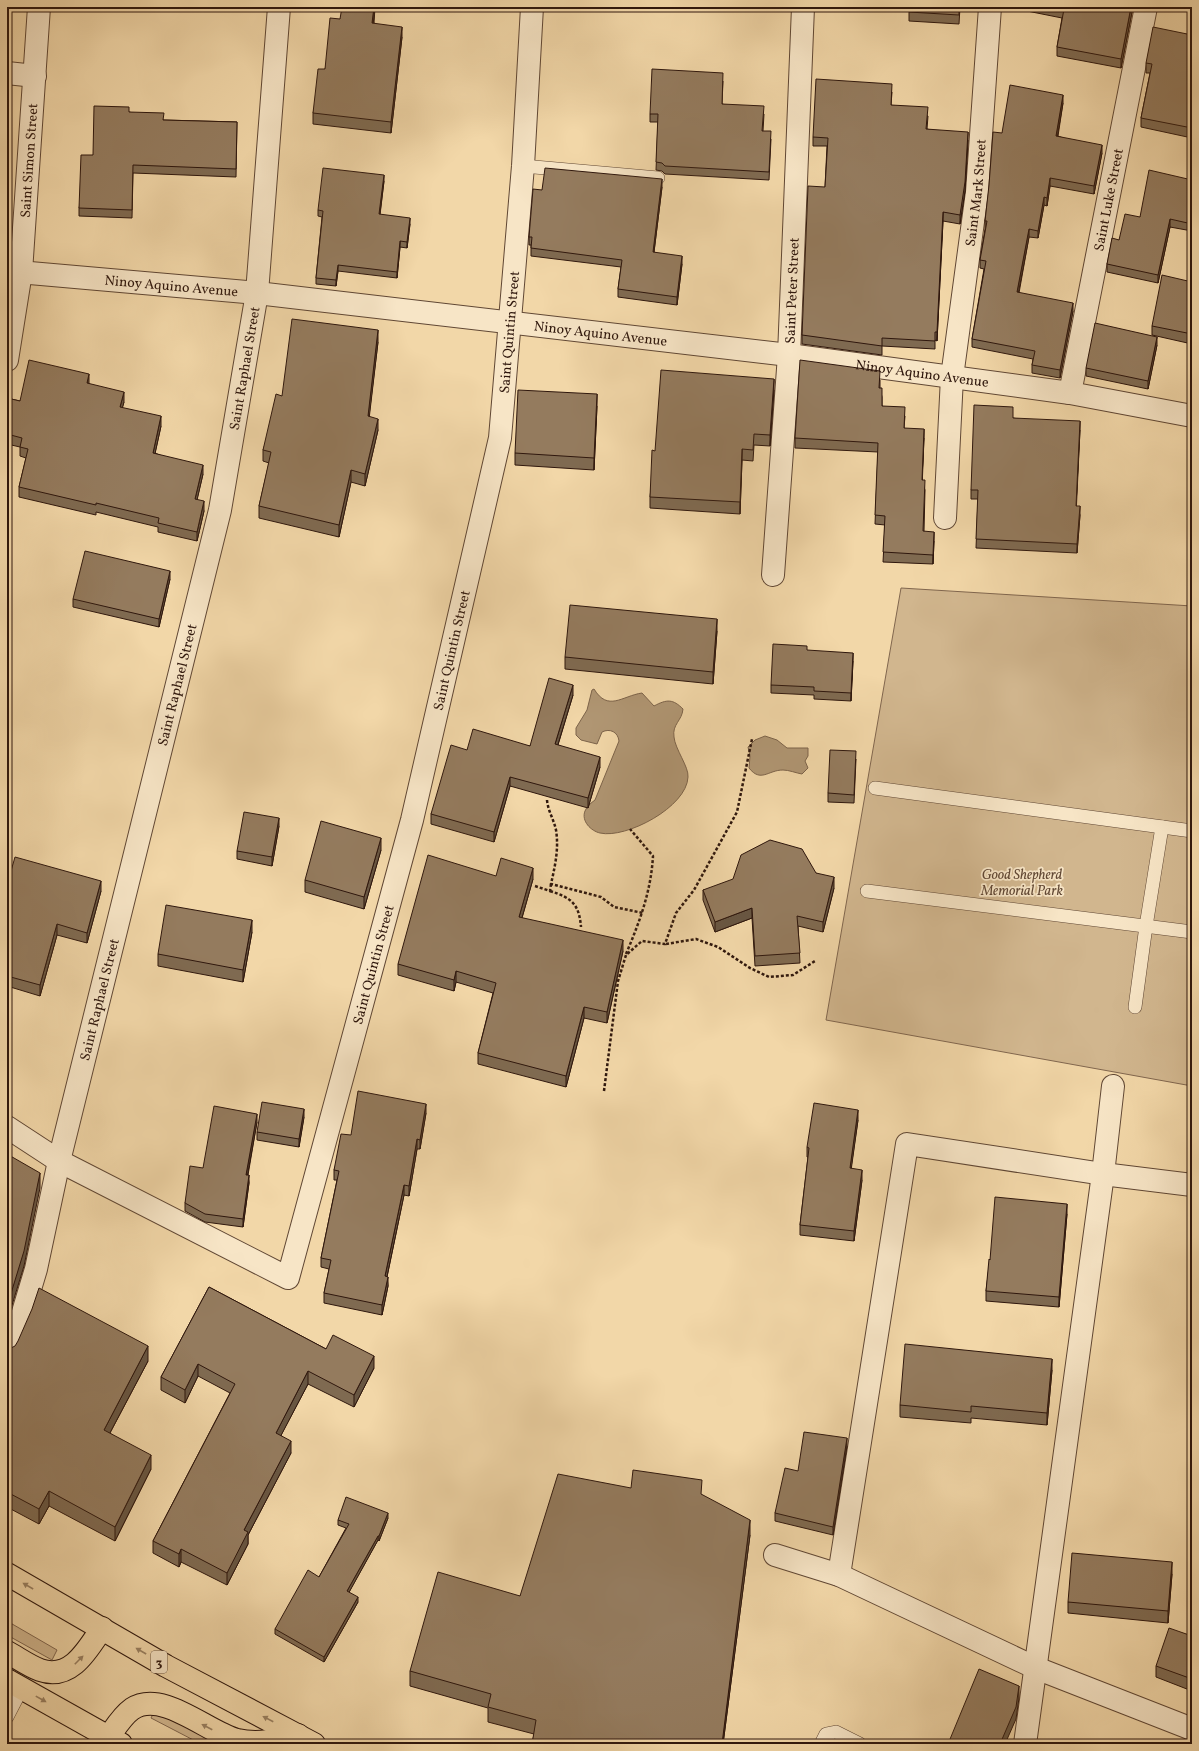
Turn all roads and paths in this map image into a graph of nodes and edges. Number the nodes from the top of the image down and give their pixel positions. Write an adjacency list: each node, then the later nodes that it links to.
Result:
1 (39, 7): 8 (street, Saint Simon Street)
2 (279, 7): 12 (street, Saint Raphael Street)
3 (532, 7): 9 (street, Saint Quintin Street)
4 (803, 7): 14 (street, Saint Peter Street)
5 (990, 7): 16 (street, Saint Mark Street)
6 (1146, 7): 17 (street, Saint Luke Street)
7 (7, 74): 8 (street)
8 (35, 76): 11 (street, Saint Simon Street)
9 (523, 166): 10 (lane); 13 (street, Saint Quintin Street)
10 (658, 178)
11 (14, 272): 12 (street, Ninoy Aquino Avenue); 15 (street, Saint Simon Street)
12 (257, 293): 13 (street, Ninoy Aquino Avenue); 42 (street, Saint Raphael Street)
13 (509, 323): 14 (street, Ninoy Aquino Avenue); 42 (street, Saint Quintin Street)
14 (789, 355): 16 (street, Ninoy Aquino Avenue); 20 (street, Saint Peter Street)
15 (7, 360)
16 (952, 377): 17 (street, Ninoy Aquino Avenue); 19 (street, Saint Mark Street)
17 (1070, 393): 18 (street, Ninoy Aquino Avenue)
18 (1192, 416)
19 (945, 518)
20 (773, 575)
21 (752, 739): 35 (path)
22 (875, 788): 24 (lane)
23 (547, 800): 27 (path)
24 (1162, 827): 26 (lane); 32 (lane)
25 (630, 828): 31 (path)
26 (1192, 831)
27 (551, 884): 29 (path); 31 (path)
28 (535, 886): 29 (path)
29 (550, 891): 33 (path)
30 (868, 891): 32 (lane)
31 (643, 914): 36 (path)
32 (1146, 926): 34 (lane); 38 (lane)
33 (581, 927)
34 (1192, 932)
35 (665, 944): 36 (path); 37 (path)
36 (626, 955): 40 (path)
37 (815, 961)
38 (1135, 1007)
39 (1113, 1086): 43 (street)
40 (604, 1091)
41 (7, 1127): 42 (street)
42 (60, 1161): 45 (street, Saint Raphael Street)
43 (1104, 1174): 44 (street); 48 (street); 51 (street)
44 (1192, 1185)
45 (7, 1351)
46 (775, 1555): 48 (street)
47 (7, 1574): 49 (highway, 3, one-way to 47)
48 (839, 1574): 51 (street)
49 (102, 1628): 50 (highway, one-way to 49); 55 (highway, 3, one-way to 49)
50 (7, 1652)
51 (1036, 1668): 54 (street); 59 (street)
52 (14, 1684): 53 (lane); 56 (highway, one-way to 56)
53 (7, 1717)
54 (1192, 1729)
55 (306, 1740): 56 (highway, one-way to 56)
56 (115, 1741)
57 (821, 1744): 58 (lane)
58 (860, 1744)
59 (1025, 1744)

